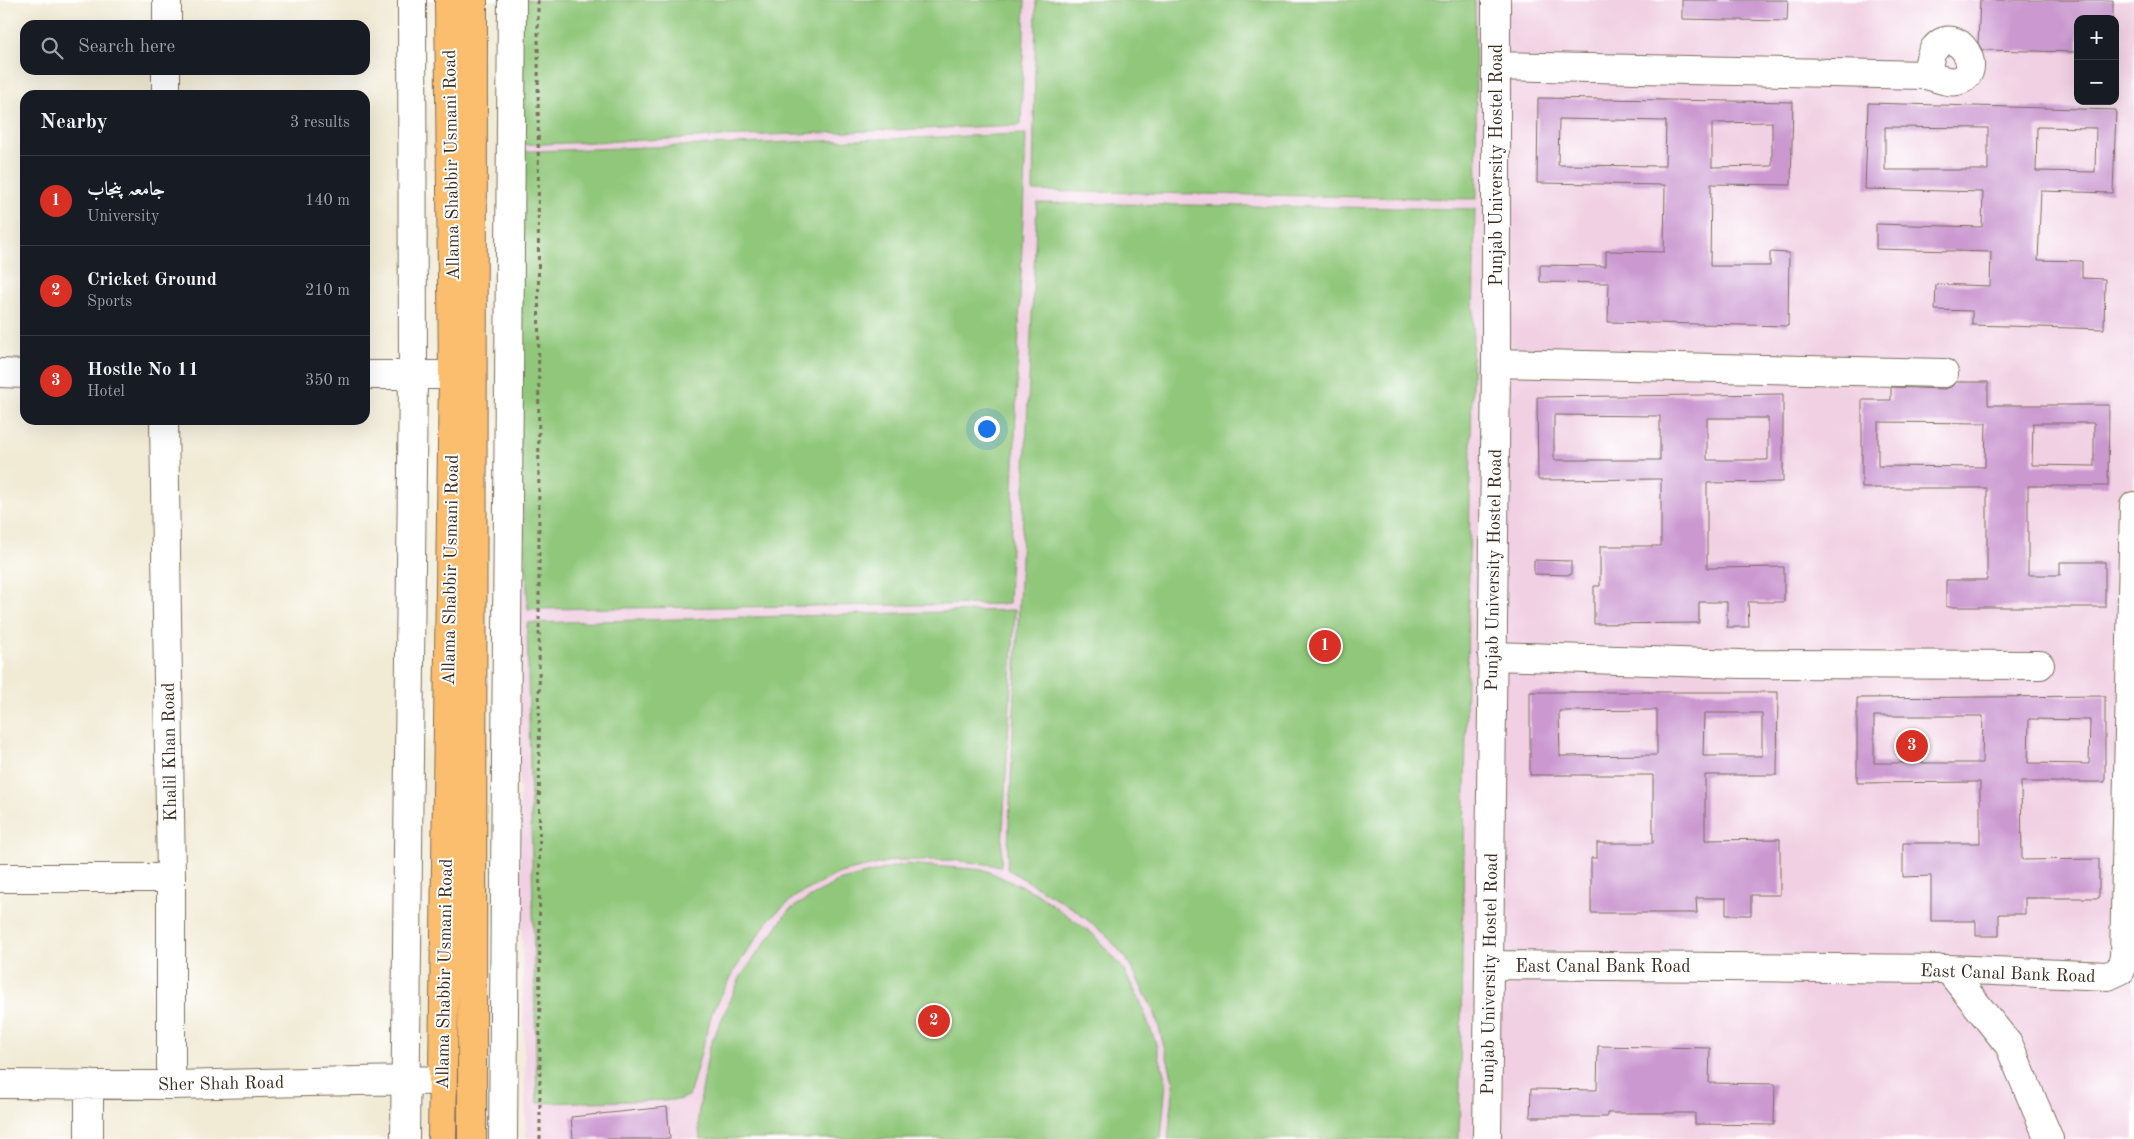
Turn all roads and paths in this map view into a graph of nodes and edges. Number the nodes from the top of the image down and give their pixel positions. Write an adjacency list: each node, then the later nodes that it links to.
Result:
1 (167, 0): 8 (street)
2 (412, 0): 17 (street)
3 (449, 0): 18 (main road, Allama Shabbir Usmani Road)
4 (473, 0): 36 (main road, Allama Shabbir Usmani Road)
5 (512, 0): 37 (street)
6 (538, 0): 38 (path)
7 (1496, 0): 9 (street, Punjab University Hostel Road)
8 (167, 20)
9 (1496, 66): 11 (street); 13 (street, Punjab University Hostel Road)
10 (166, 75): 12 (street)
11 (1926, 75)
12 (166, 90)
13 (1496, 363): 15 (street); 22 (street, Punjab University Hostel Road)
14 (0, 373): 16 (street)
15 (1944, 373)
16 (20, 374)
17 (413, 375): 18 (street); 19 (street); 28 (street)
18 (453, 375): 29 (main road, Allama Shabbir Usmani Road)
19 (370, 376)
20 (164, 425): 25 (street, Khalil Khan Road)
21 (2134, 506): 27 (street, East Canal Bank Road)
22 (1492, 656): 23 (street); 26 (street, Punjab University Hostel Road)
23 (2040, 665)
24 (0, 878): 25 (street)
25 (171, 878): 32 (street, Khalil Khan Road)
26 (1489, 965): 27 (street, East Canal Bank Road); 39 (street, Punjab University Hostel Road)
27 (1948, 969): 40 (street)
28 (407, 1080): 29 (street, Sher Shah Road); 32 (street, Sher Shah Road); 34 (street)
29 (442, 1081): 35 (main road, Allama Shabbir Usmani Road)
30 (0, 1084): 31 (street, Sher Shah Road)
31 (89, 1084): 32 (street, Sher Shah Road); 33 (street)
32 (171, 1085)
33 (89, 1139)
34 (406, 1139)
35 (442, 1139)
36 (472, 1139)
37 (503, 1139)
38 (540, 1139)
39 (1487, 1139)
40 (2049, 1139)

